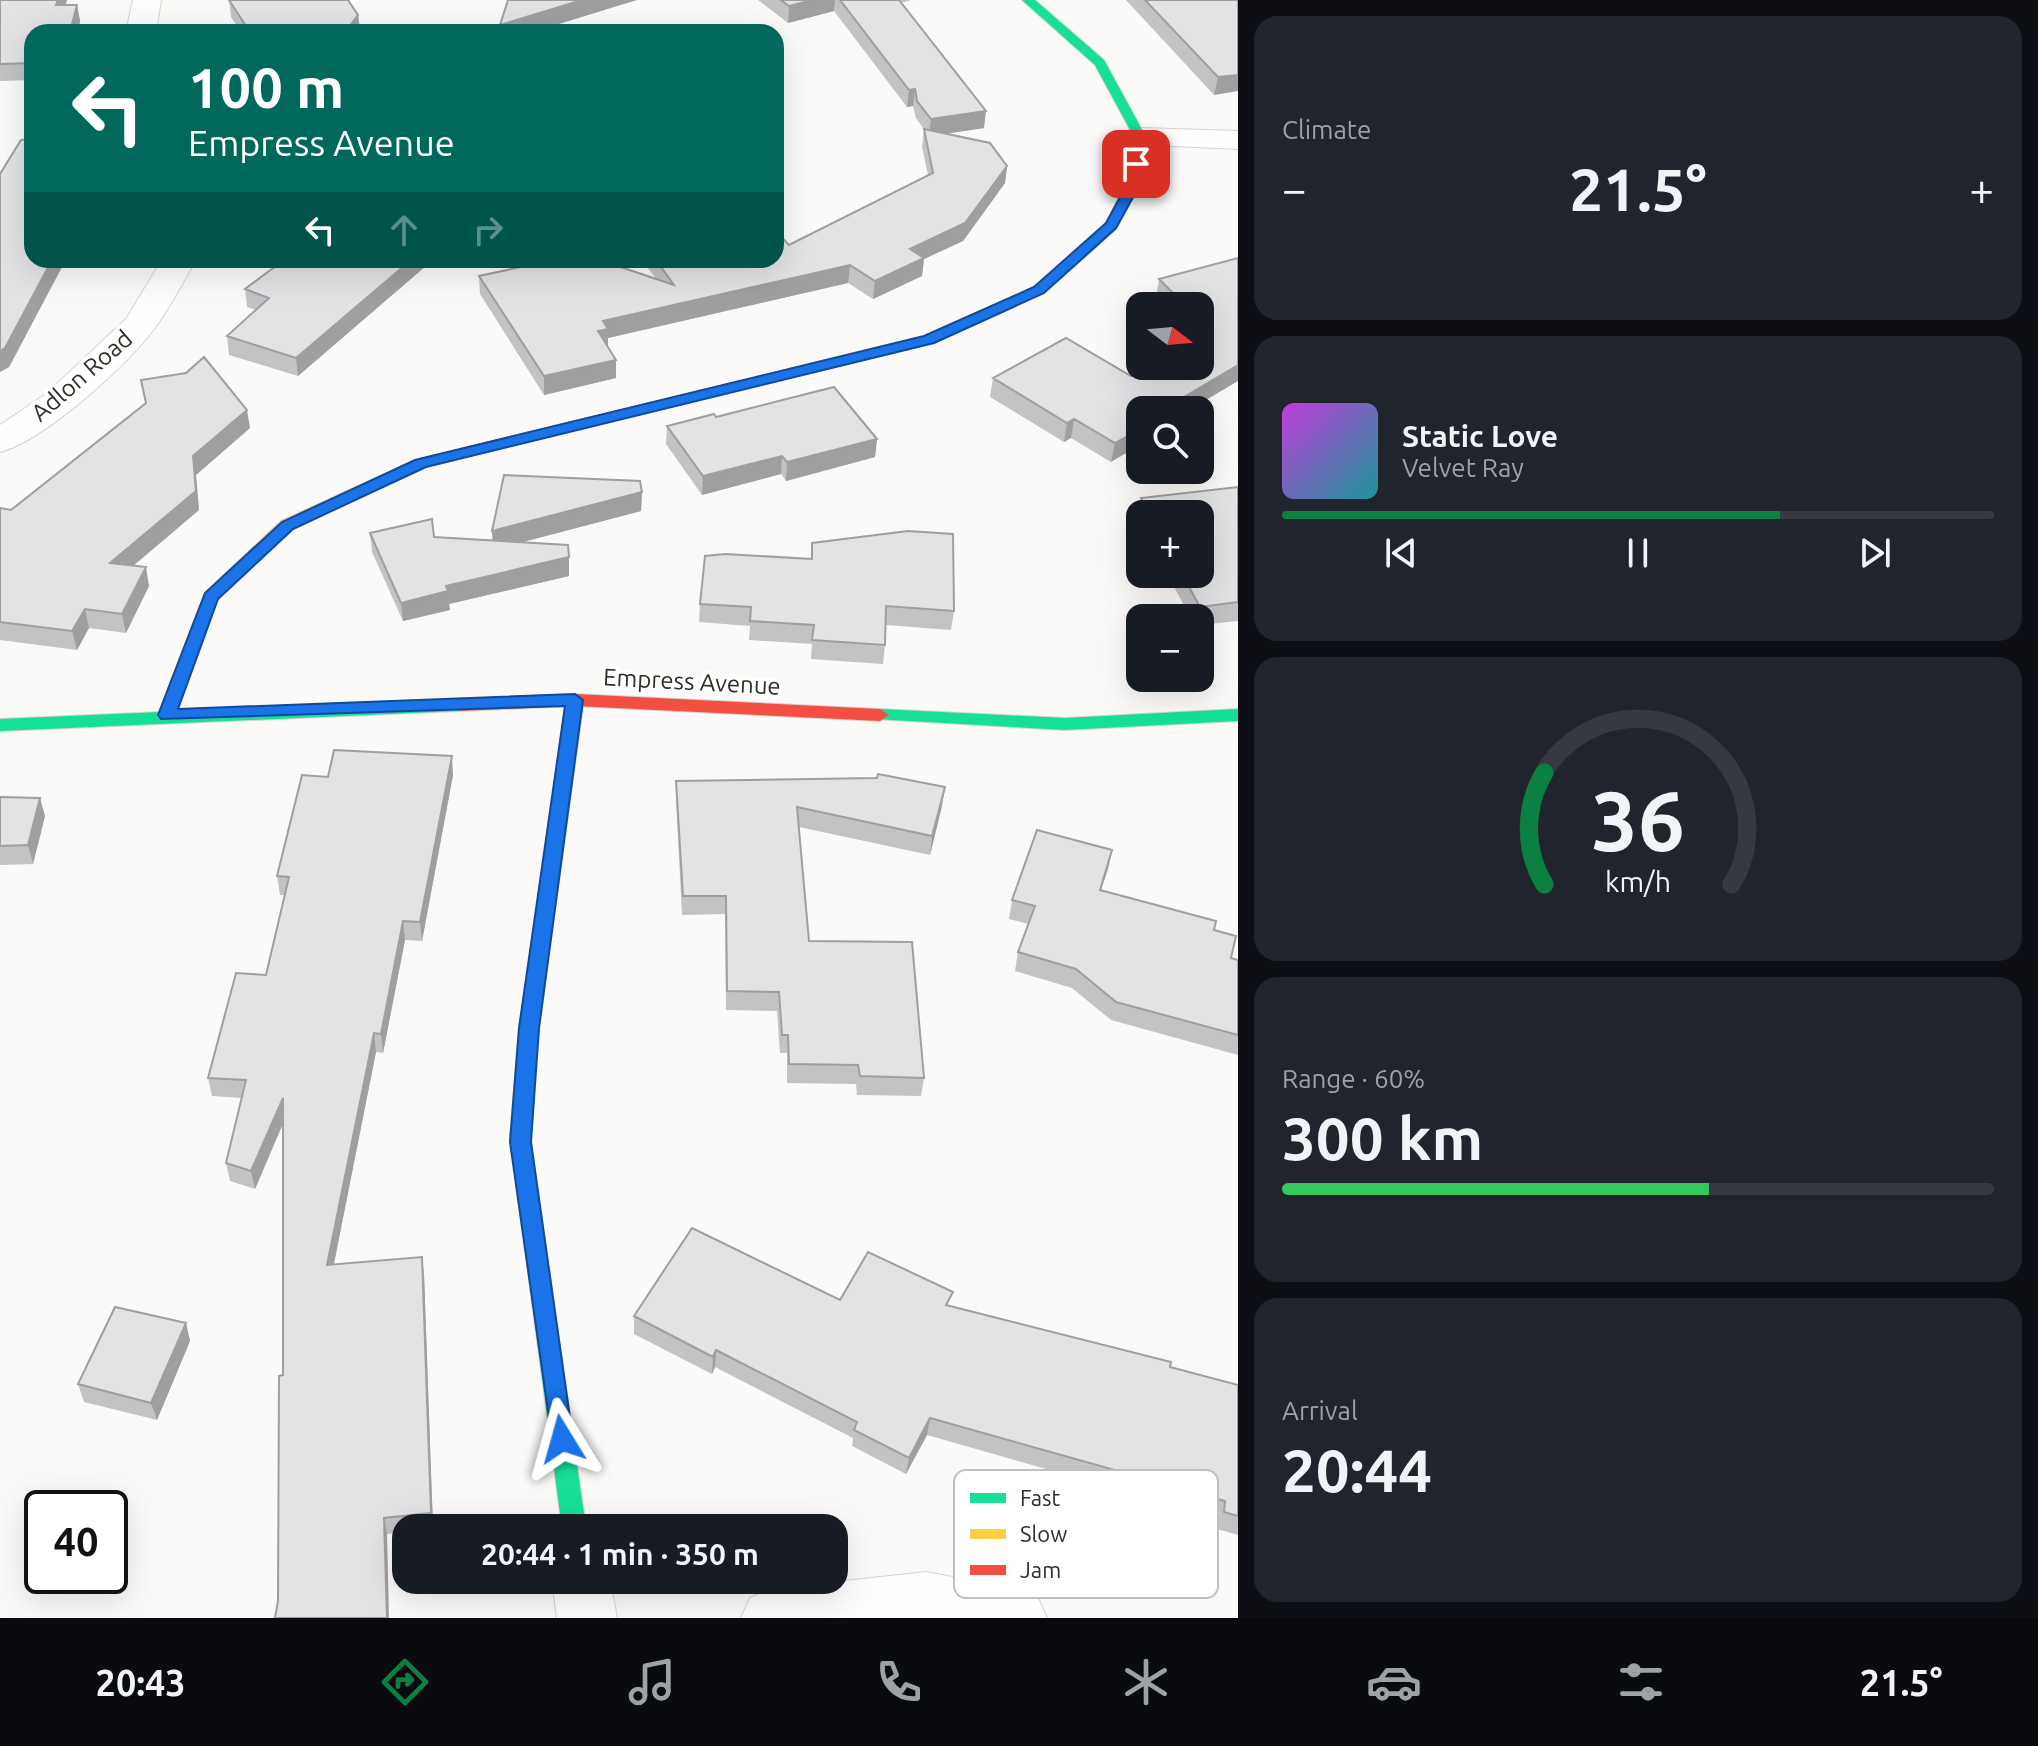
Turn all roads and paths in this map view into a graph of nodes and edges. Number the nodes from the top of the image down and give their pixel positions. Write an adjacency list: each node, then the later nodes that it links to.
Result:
1 (147, 0): 3 (street)
2 (1028, 0): 4 (street)
3 (142, 24)
4 (1140, 137): 5 (street); 9 (street)
5 (1238, 140)
6 (174, 268): 7 (street, Adlon Road)
7 (0, 441)
8 (575, 700): 9 (street, Empress Avenue); 10 (street, Empress Avenue); 12 (street)
9 (167, 715): 11 (street, Empress Avenue)
10 (1238, 715)
11 (0, 725)
12 (572, 1514)
13 (583, 1594): 14 (street)
14 (587, 1618)
15 (771, 1618): 16 (street)
16 (1017, 1618)

